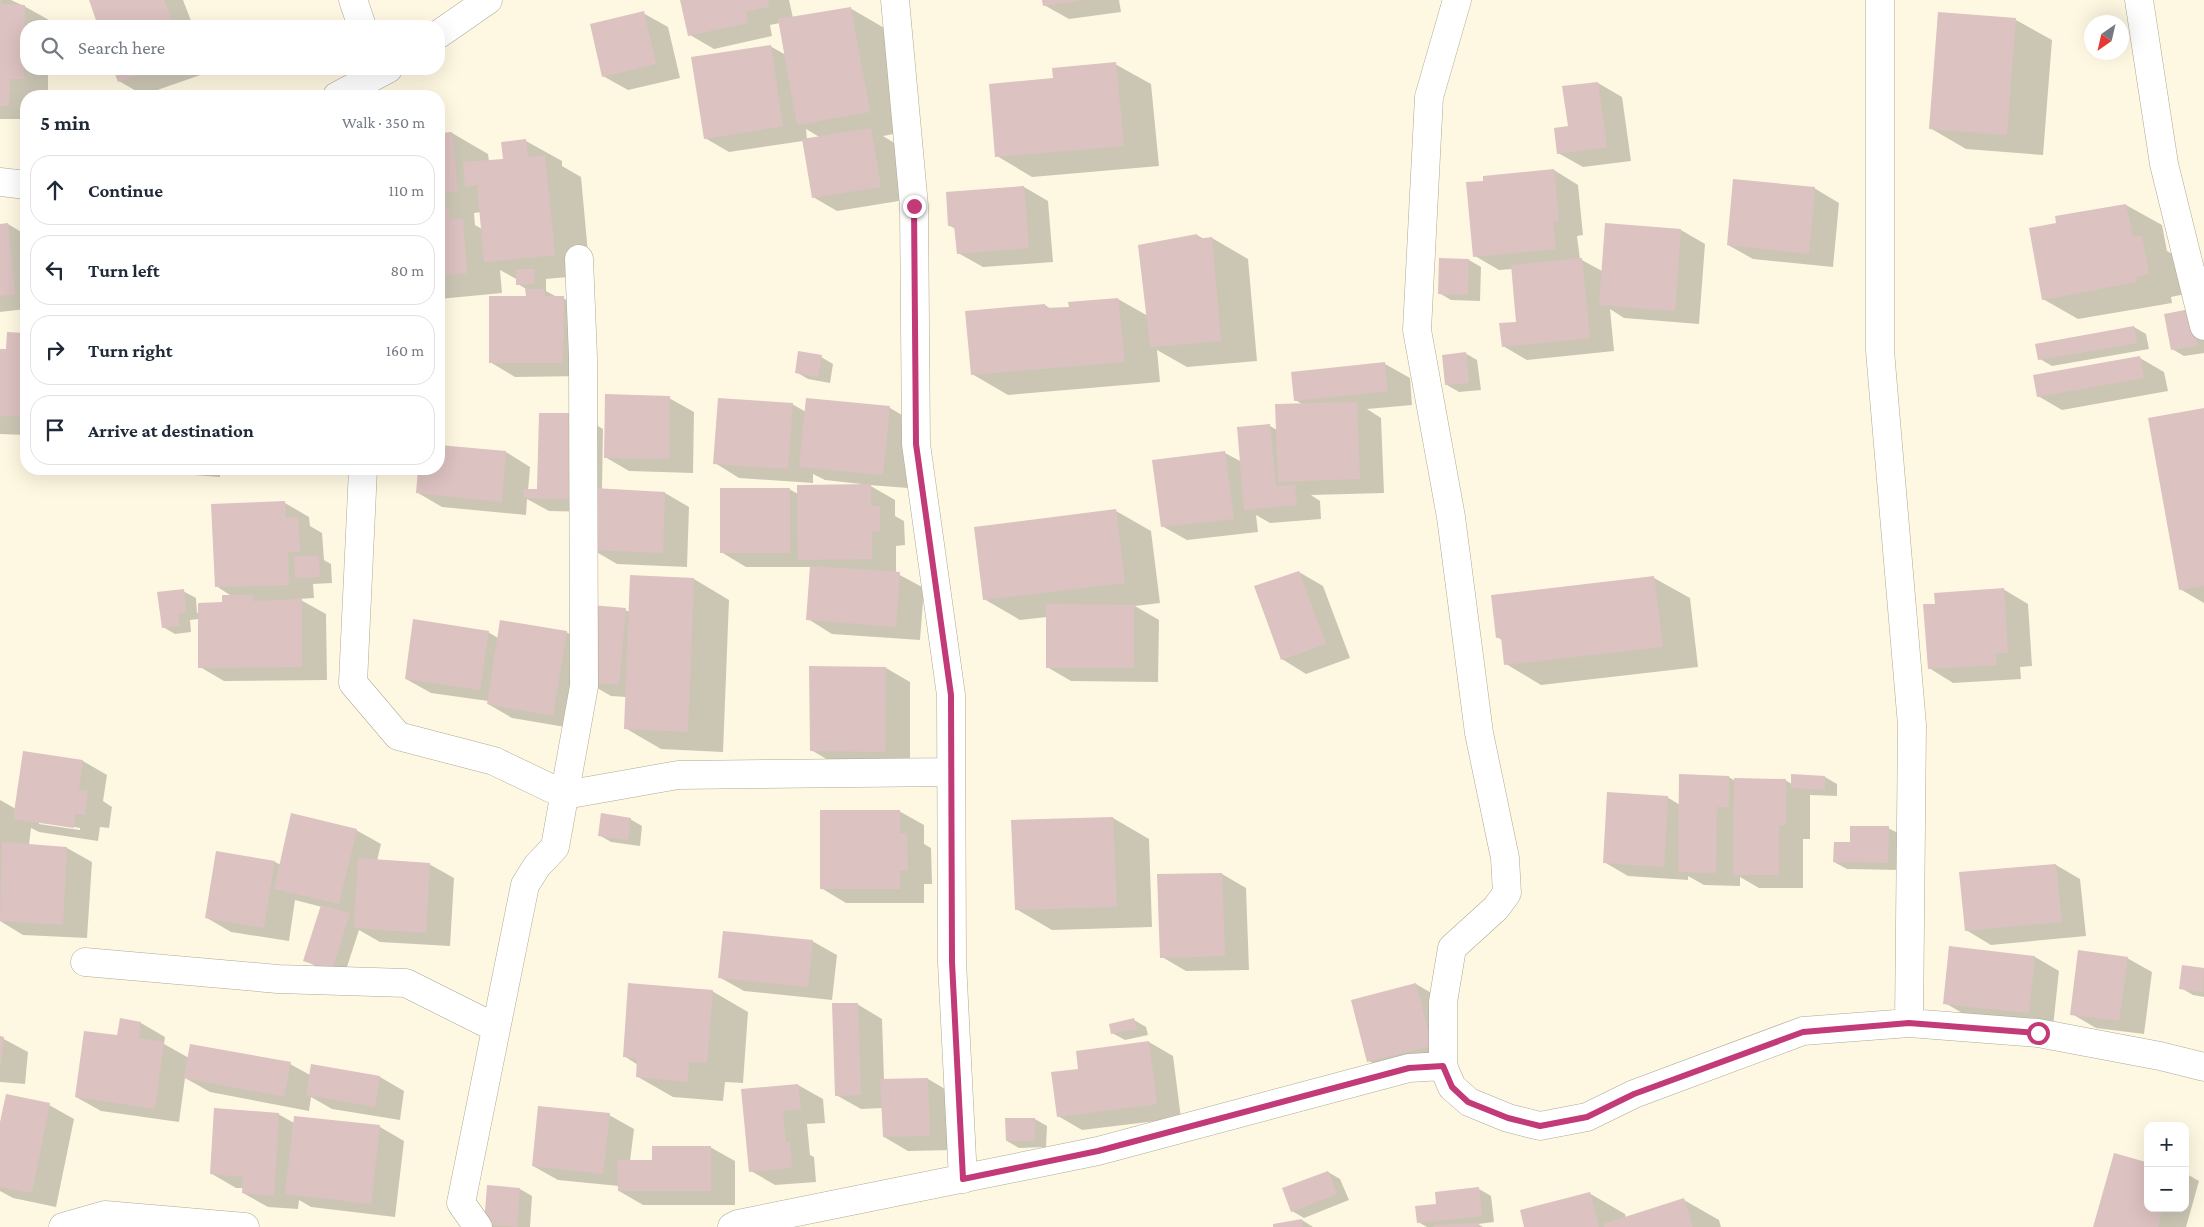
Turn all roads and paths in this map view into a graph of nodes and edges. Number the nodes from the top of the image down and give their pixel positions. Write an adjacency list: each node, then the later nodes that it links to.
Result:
1 (353, 0): 7 (street)
2 (488, 0): 8 (street)
3 (894, 0): 16 (street)
4 (1457, 0): 21 (street)
5 (1880, 0): 19 (street)
6 (2140, 0): 14 (street)
7 (360, 20)
8 (445, 30)
9 (374, 75): 10 (street)
10 (348, 90)
11 (0, 182): 12 (street)
12 (20, 184)
13 (579, 259): 17 (street)
14 (2204, 326)
15 (363, 475): 17 (street)
16 (951, 772): 17 (street); 23 (street)
17 (565, 795): 20 (street)
18 (86, 962): 20 (street)
19 (1909, 1023): 21 (street); 22 (street)
20 (496, 1028): 26 (street)
21 (1443, 1066): 23 (street)
22 (2204, 1067)
23 (963, 1179): 27 (street)
24 (63, 1227): 25 (street)
25 (245, 1227)
26 (478, 1227)
27 (732, 1227)

